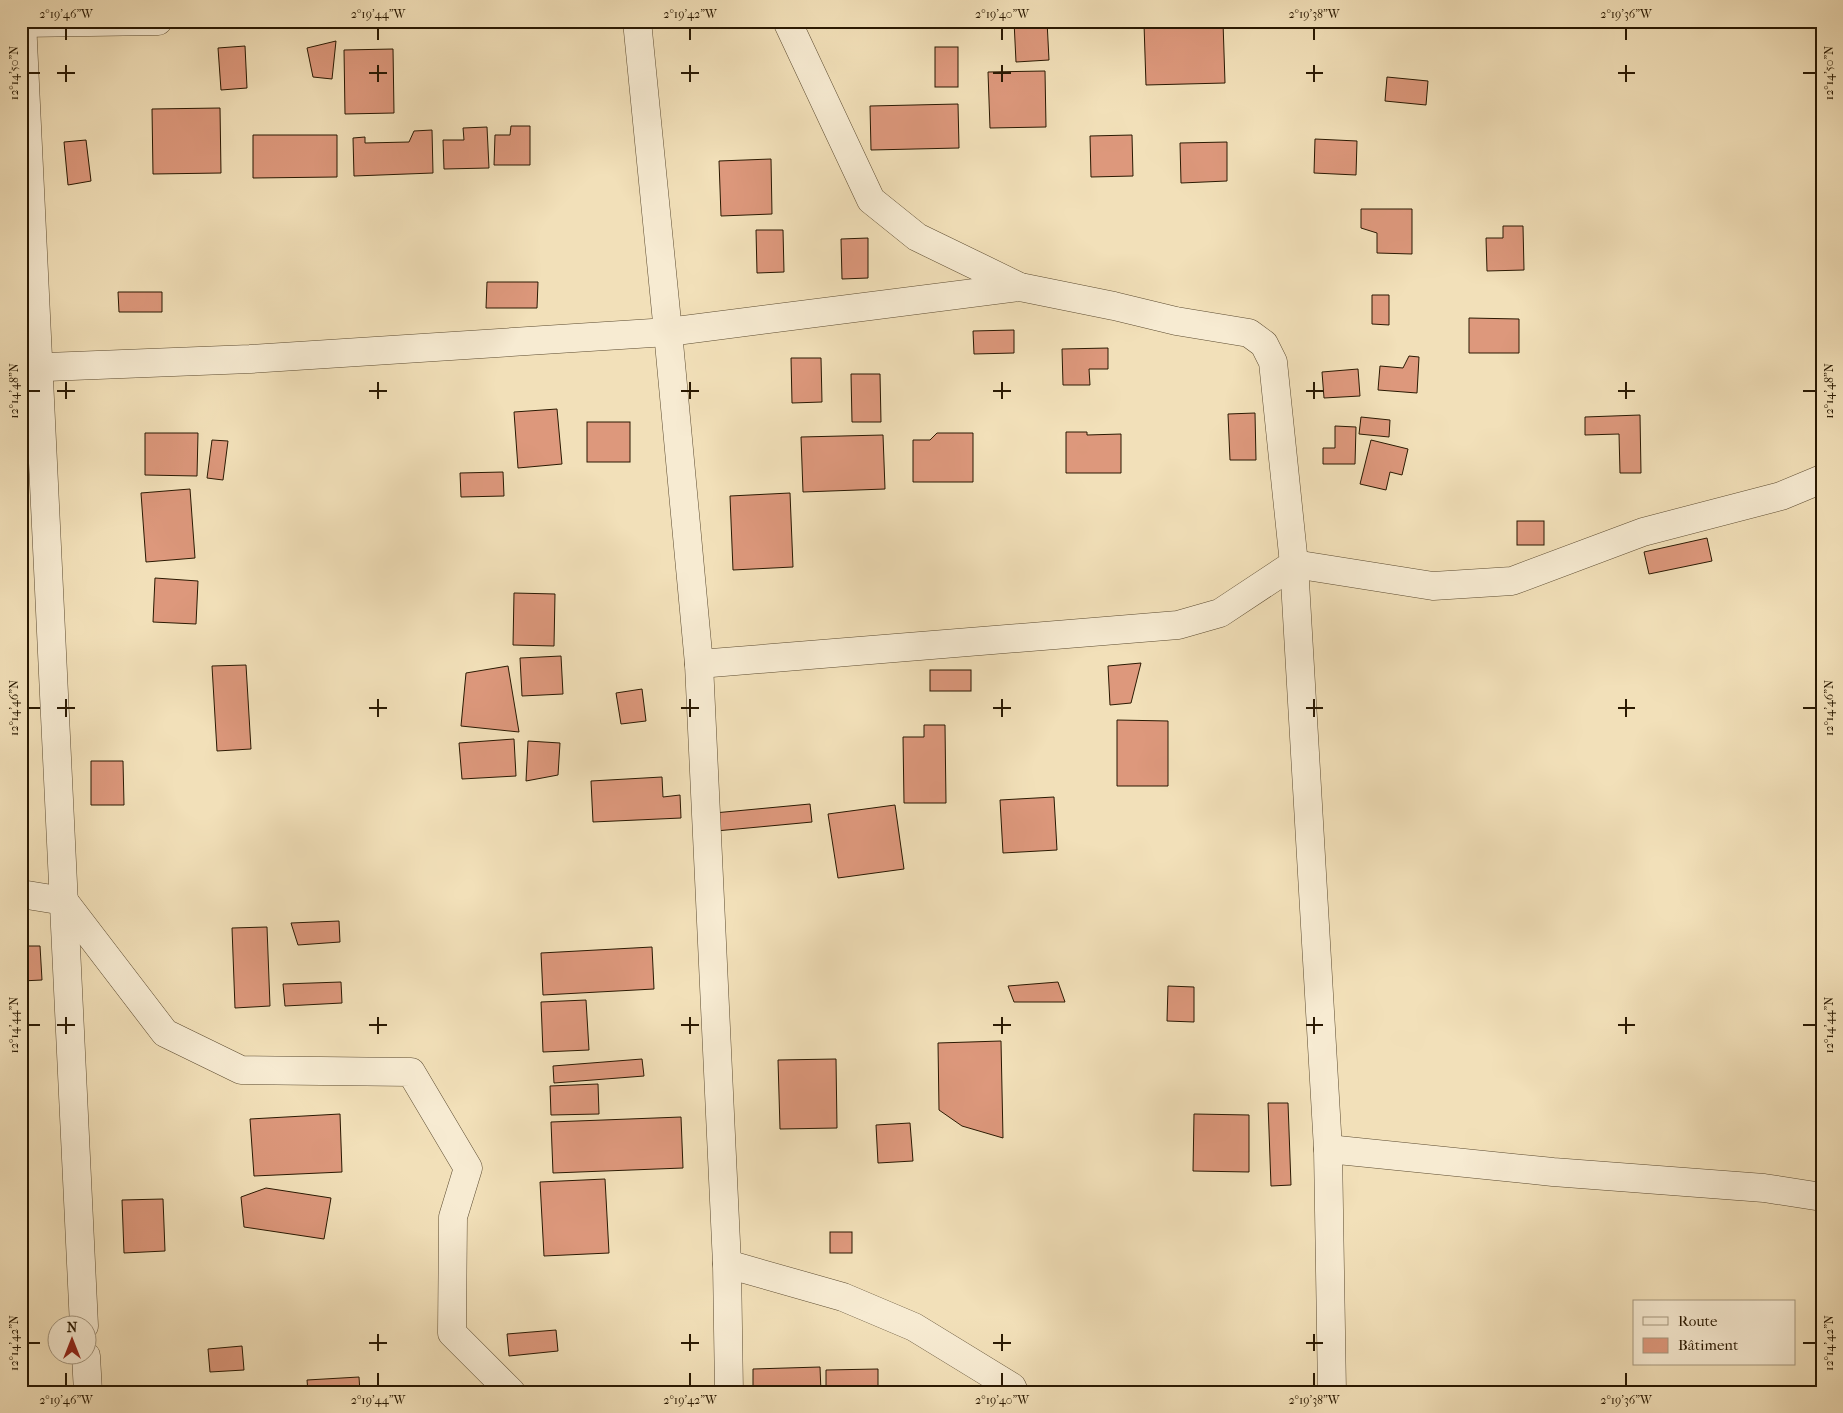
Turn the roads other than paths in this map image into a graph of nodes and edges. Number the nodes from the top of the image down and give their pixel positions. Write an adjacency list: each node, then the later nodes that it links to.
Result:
1 (158, 21): 4 (street)
2 (637, 21): 6 (street)
3 (787, 21): 5 (street)
4 (22, 22): 7 (street)
5 (1020, 287): 6 (street); 9 (street)
6 (668, 332): 7 (street); 10 (street)
7 (30, 368): 12 (street)
8 (1822, 479): 9 (street)
9 (1294, 564): 10 (street); 13 (street)
10 (699, 664): 15 (street)
11 (21, 894): 12 (street)
12 (64, 901): 16 (street); 19 (street)
13 (1328, 1149): 14 (street); 22 (street)
14 (1822, 1197)
15 (727, 1264): 20 (street); 21 (street)
16 (84, 1316)
17 (87, 1366): 18 (street)
18 (88, 1392)
19 (511, 1392)
20 (729, 1392)
21 (1014, 1392)
22 (1332, 1392)

